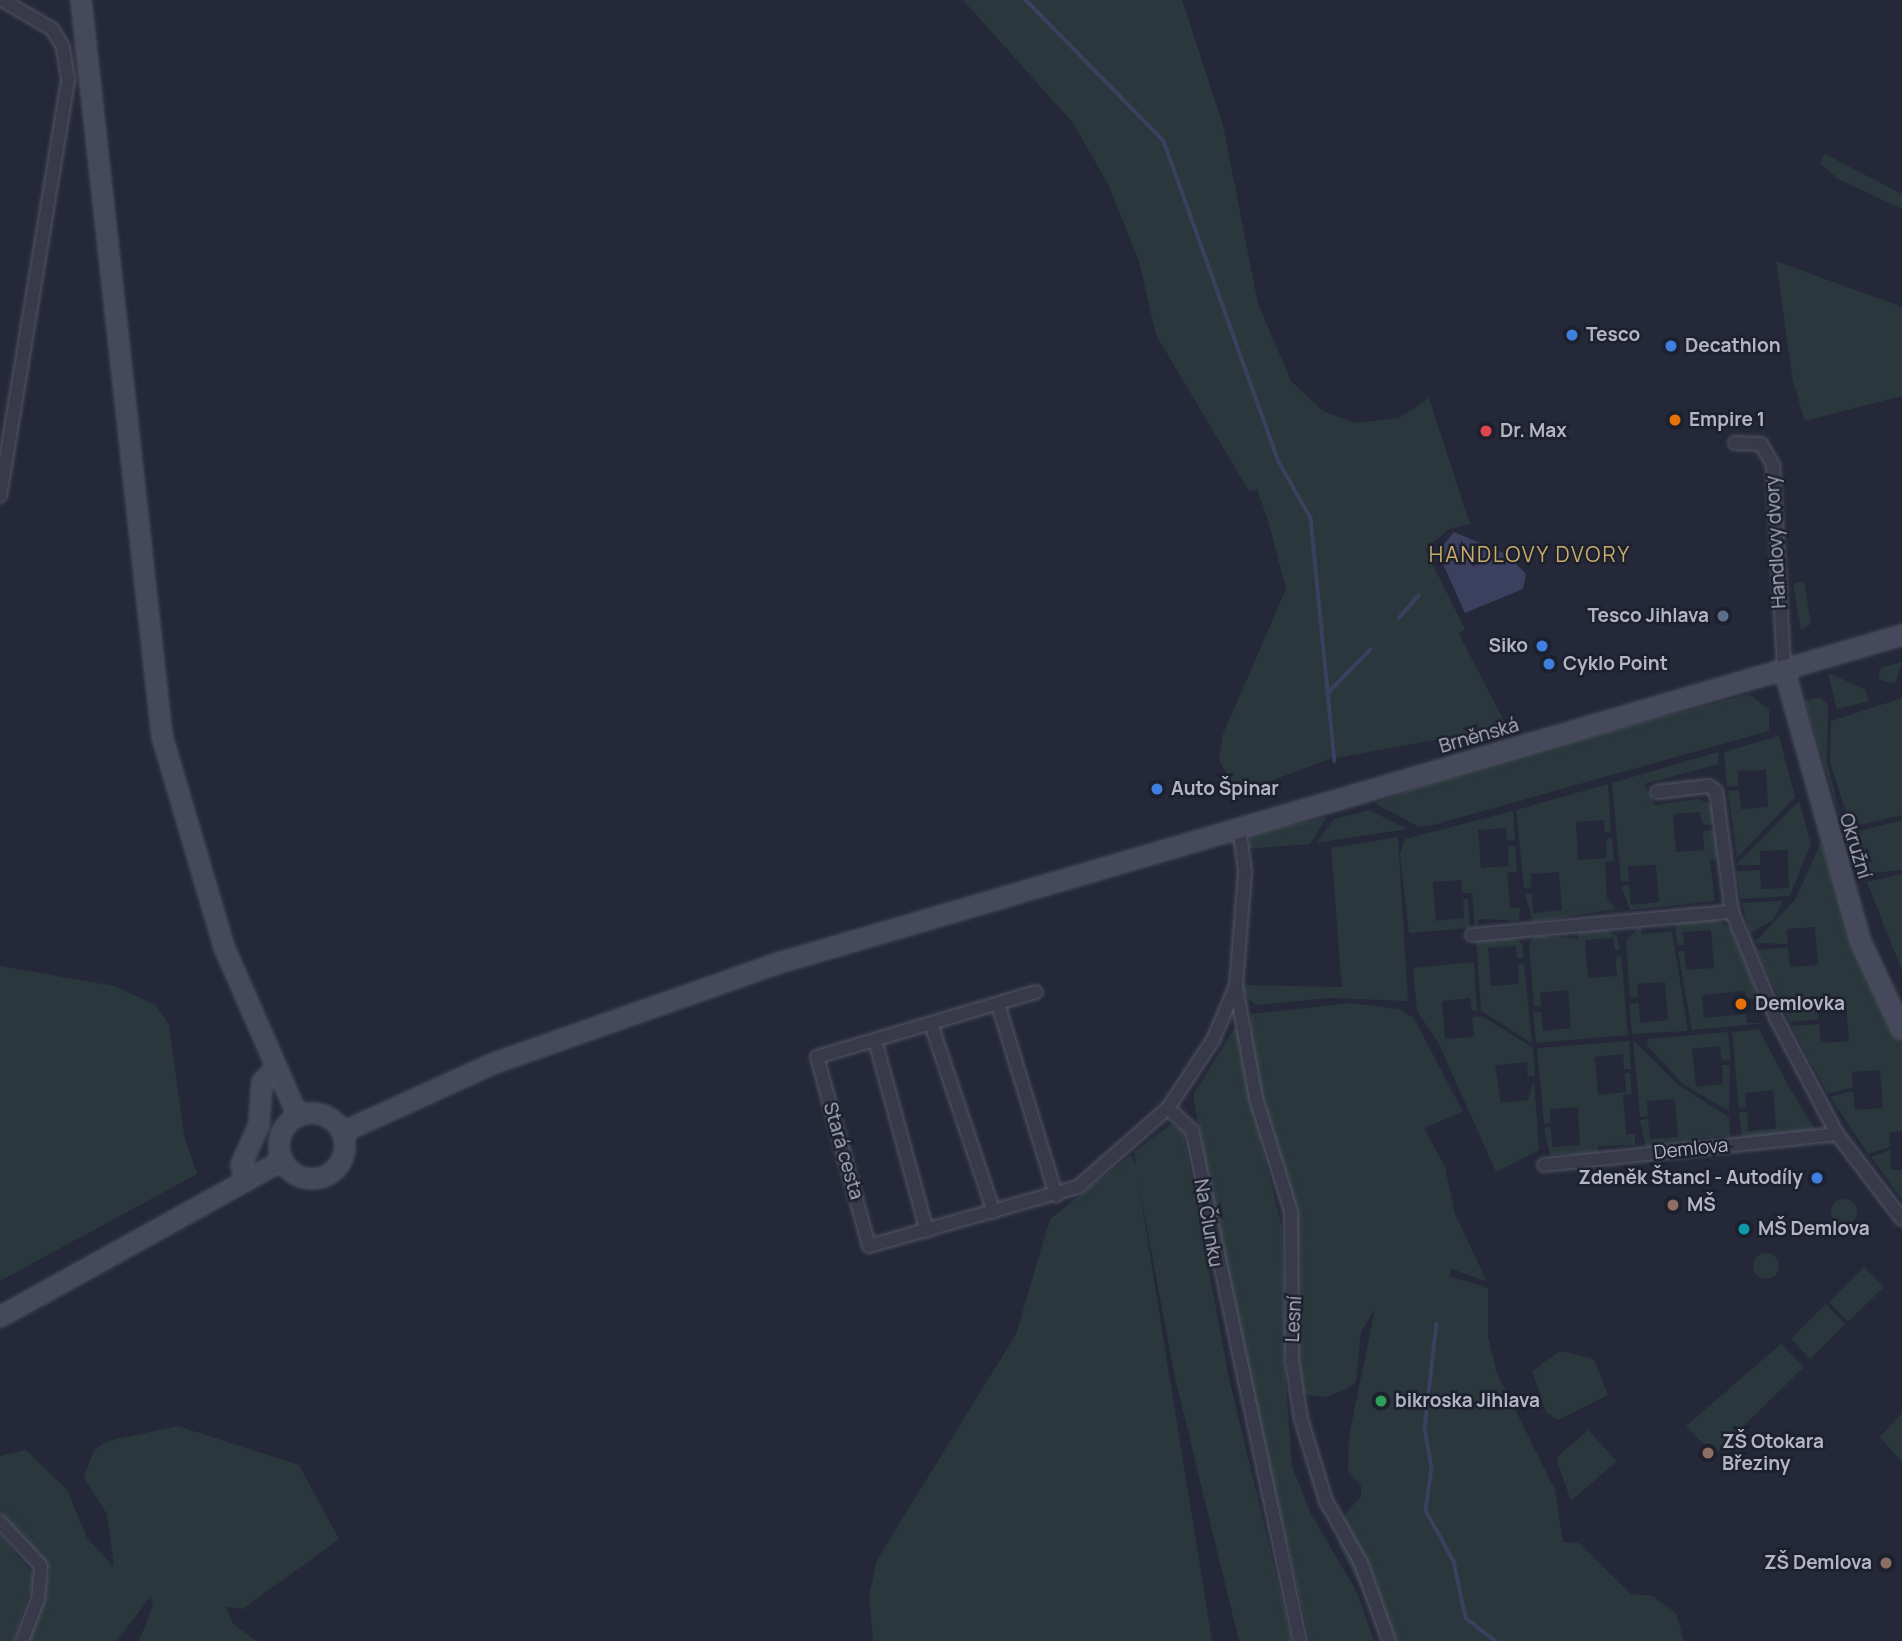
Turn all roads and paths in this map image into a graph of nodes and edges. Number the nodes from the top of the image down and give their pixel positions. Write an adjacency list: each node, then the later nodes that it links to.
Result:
1 (2, 0): 4 (street)
2 (81, 0): 17 (main road)
3 (1735, 443): 6 (street, Handlovy dvory)
4 (0, 496)
5 (1902, 635): 6 (main road, Brněnská)
6 (1784, 669): 8 (main road, Brněnská); 15 (main road, Okružní)
7 (1657, 792): 9 (street)
8 (1239, 827): 11 (street); 20 (main road, Brněnská)
9 (1732, 912): 10 (street); 21 (street)
10 (1472, 935)
11 (1236, 986): 18 (street); 33 (street, Lesní)
12 (1036, 992): 13 (street, Stará cesta)
13 (998, 1004): 14 (street, Stará cesta); 25 (street)
14 (931, 1024): 16 (street, Stará cesta); 26 (street)
15 (1902, 1030)
16 (875, 1040): 28 (street); 28 (street, Stará cesta)
17 (274, 1070): 19 (main road); 24 (main road)
18 (1168, 1108): 25 (street, Stará cesta); 32 (street, Na Člunku)
19 (298, 1116): 20 (main road); 22 (main road)
20 (343, 1132): 22 (main road)
21 (1838, 1134): 23 (street, Demlova); 27 (street)
22 (282, 1161): 24 (main road)
23 (1544, 1165)
24 (246, 1181): 29 (main road)
25 (1056, 1195): 26 (street, Stará cesta)
26 (995, 1212): 28 (street, Stará cesta)
27 (1902, 1219)
28 (927, 1231)
29 (0, 1317)
30 (0, 1522): 31 (street)
31 (22, 1641)
32 (1300, 1641)
33 (1389, 1641)

